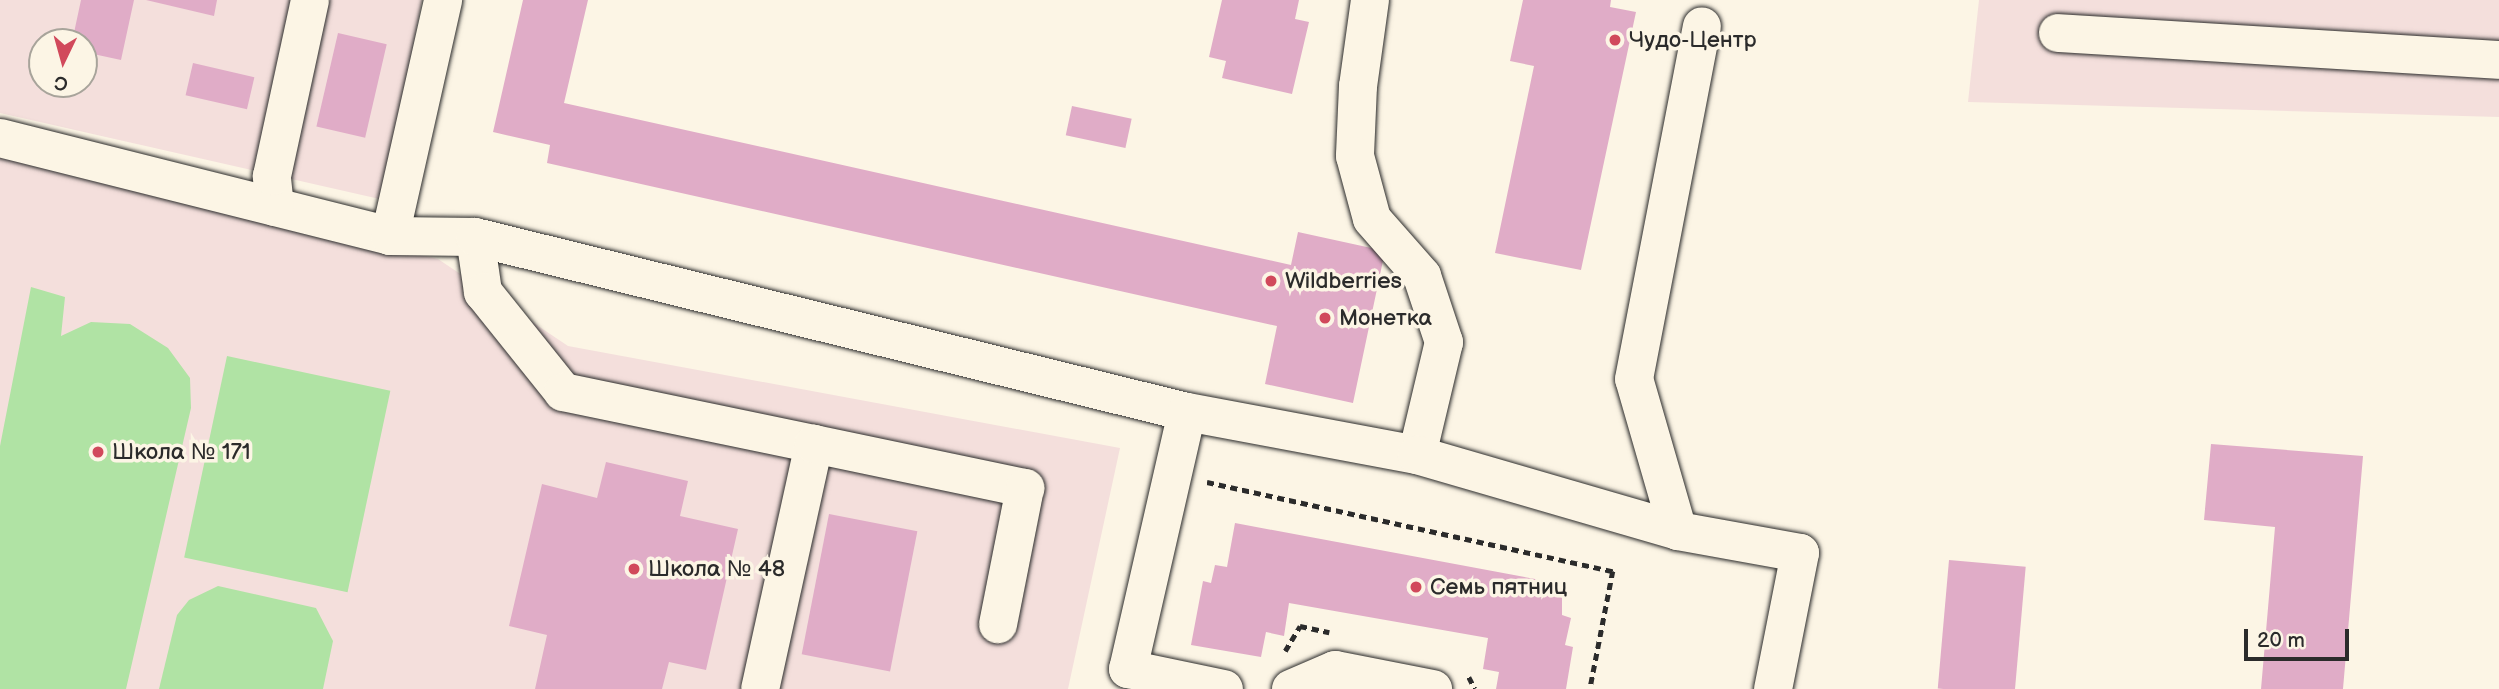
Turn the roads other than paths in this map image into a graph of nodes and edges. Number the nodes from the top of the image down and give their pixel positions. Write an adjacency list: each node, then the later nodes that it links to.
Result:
1 (310, 0): 8 (lane)
2 (443, 0): 9 (lane)
3 (1370, 0): 13 (lane)
4 (1702, 27): 14 (lane)
5 (2058, 33): 6 (lane)
6 (2499, 60)
7 (0, 138): 8 (lane)
8 (275, 207): 9 (lane)
9 (390, 236): 10 (lane)
10 (475, 237): 11 (lane); 12 (lane)
11 (1187, 412): 13 (lane); 18 (lane)
12 (814, 444): 15 (lane); 17 (lane)
13 (1417, 455): 14 (lane)
14 (1678, 531): 20 (lane)
15 (998, 624)
16 (1285, 675): 19 (lane)
17 (760, 689)
18 (1224, 689)
19 (1433, 689)
20 (1773, 689)

